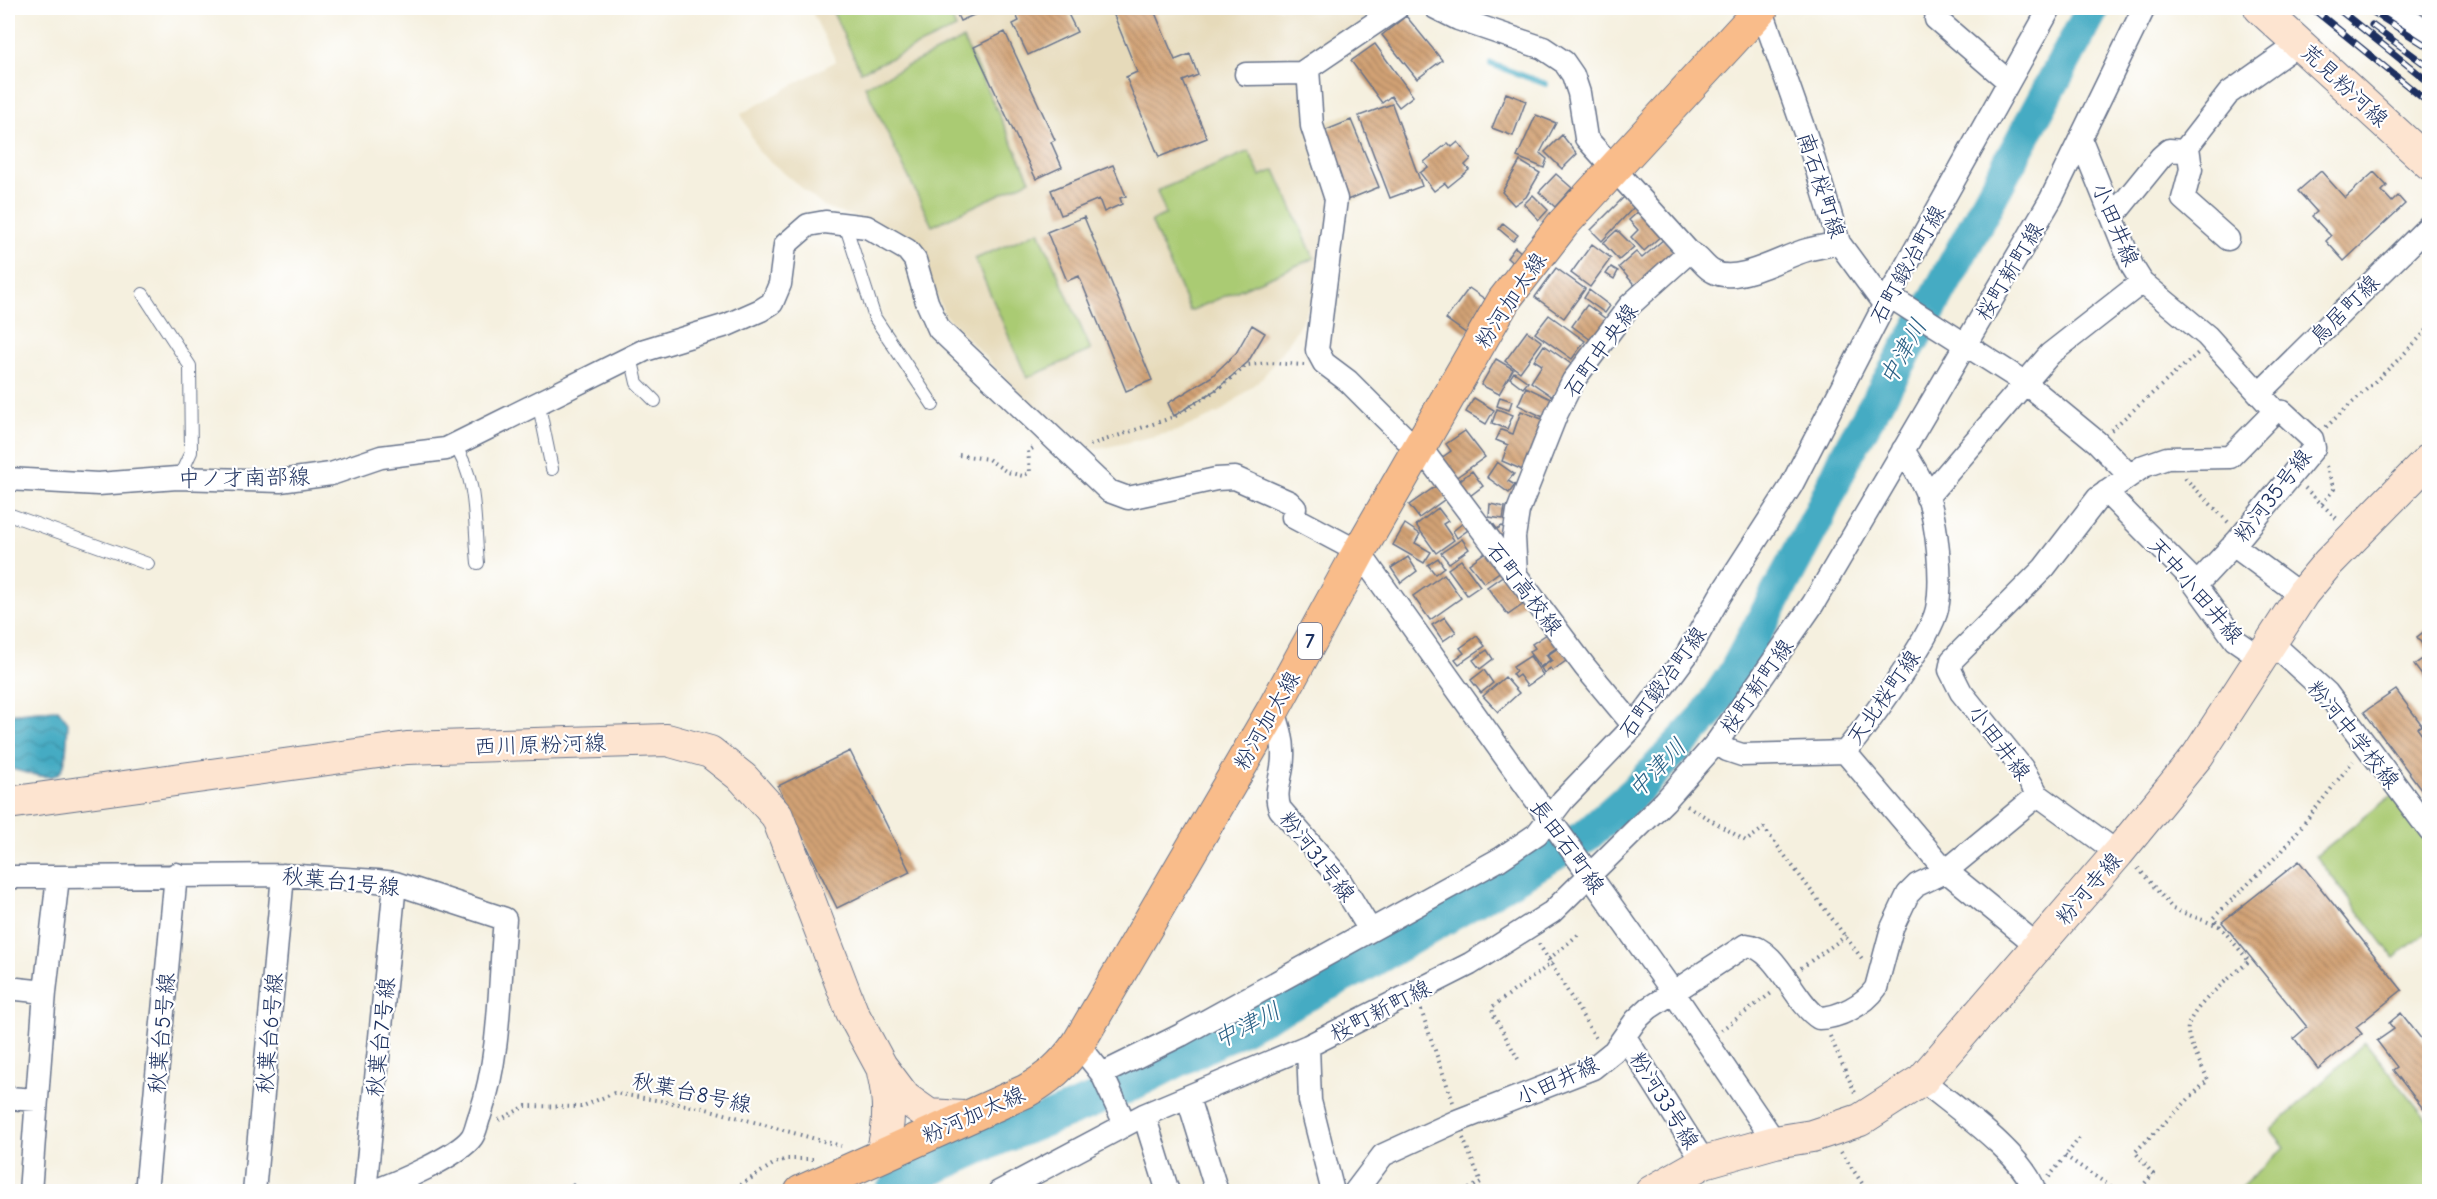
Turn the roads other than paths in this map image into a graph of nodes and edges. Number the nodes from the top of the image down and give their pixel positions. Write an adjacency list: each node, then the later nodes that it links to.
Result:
1 (1397, 8): 11 (street)
2 (1436, 8): 17 (street)
3 (1761, 8): 17 (main road, 粉河加太線 / 7); 22 (street, 南石桜町線)
4 (2050, 8): 13 (street, 石町鍛冶町線)
5 (2144, 8): 14 (street, 桜町新町線)
6 (2259, 8): 10 (main road, 荒見粉河線)
7 (2391, 8): 9 (street)
8 (1936, 19): 13 (street)
9 (2430, 33)
10 (2300, 43): 15 (street); 16 (main road, 荒見粉河線)
11 (1308, 69): 12 (street); 35 (street, 石町高校線)
12 (1246, 74)
13 (2008, 81): 26 (street, 石町鍛冶町線)
14 (2081, 140): 18 (street, 小田井線); 27 (street, 桜町新町線)
15 (2188, 147): 18 (street); 21 (street)
16 (2430, 164)
17 (1614, 169): 23 (street); 35 (main road, 粉河加太線 / 7)
18 (2113, 216): 24 (street, 小田井線)
19 (845, 224): 28 (street, 中ノ才南部線); 33 (lane); 47 (street, 中ノ才南部線)
20 (2430, 225): 30 (street, 鳥居町線)
21 (2228, 239)
22 (1839, 243): 23 (street); 26 (street, 南石桜町線)
23 (1689, 252): 50 (street, 石町中央線)
24 (2142, 282): 29 (street); 30 (street, 小田井線)
25 (144, 294): 41 (lane)
26 (1890, 300): 27 (street, 南石桜町線); 57 (street, 石町鍛冶町線)
27 (1960, 343): 29 (street, 南石桜町線); 37 (street, 桜町新町線)
28 (631, 357): 31 (street, 中ノ才南部線); 32 (lane)
29 (2024, 382): 40 (street, 南石桜町線); 44 (street)
30 (2259, 393): 34 (street, 小田井線)
31 (538, 401): 36 (street, 中ノ才南部線); 39 (lane)
32 (655, 401)
33 (933, 405)
34 (2275, 411): 40 (street); 46 (street, 粉河35号線)
35 (1413, 443): 47 (main road, 粉河加太線 / 7); 50 (street, 石町高校線)
36 (454, 445): 41 (street, 中ノ才南部線); 48 (lane)
37 (1903, 450): 44 (street, 天北桜町線); 58 (street, 桜町新町線)
38 (2430, 459): 52 (main road, 粉河寺線)
39 (552, 469)
40 (2129, 475): 43 (street)
41 (179, 478): 42 (street, 中ノ才南部線)
42 (8, 479)
43 (2106, 492): 51 (street, 天中小田井線); 55 (street)
44 (1928, 497): 53 (street, 天北桜町線)
45 (8, 514): 49 (lane)
46 (2237, 540): 51 (street, 粉河35号線); 52 (street)
47 (1359, 552): 56 (main road, 粉河加太線 / 7); 62 (street, 長田石町線)
48 (478, 563)
49 (148, 564)
50 (1516, 574): 57 (street, 石町高校線)
51 (2196, 585): 54 (street, 天中小田井線)
52 (2302, 596): 54 (main road, 粉河寺線)
53 (1921, 642): 55 (street, 小田井線); 59 (street, 天北桜町線)
54 (2268, 651): 63 (street, 粉河中学校線); 64 (main road, 粉河寺線)
55 (1950, 670): 60 (street, 小田井線)
56 (1273, 710): 72 (street, 粉河31号線); 78 (main road, 粉河加太線 / 7)
57 (1634, 726): 62 (street, 石町鍛冶町線)
58 (1717, 742): 59 (street); 65 (street, 桜町新町線)
59 (1845, 752): 66 (street, 天北桜町線)
60 (2038, 795): 64 (street); 66 (street, 小田井線)
61 (8, 803): 80 (main road, 西川原粉河線)
62 (1552, 824): 65 (street, 長田石町線); 72 (street, 石町鍛冶町線)
63 (2430, 831)
64 (2119, 852): 73 (main road, 粉河寺線)
65 (1585, 869): 76 (street, 長田石町線); 79 (street, 桜町新町線)
66 (1946, 871): 73 (street, 天北桜町線); 76 (street, 小田井線)
67 (176, 874): 68 (street, 秋葉台1号線); 70 (street, 秋葉台1号線); 93 (street, 秋葉台5号線)
68 (283, 874): 71 (street, 秋葉台1号線); 94 (street, 秋葉台6号線)
69 (8, 877): 70 (street, 秋葉台1号線)
70 (58, 877): 75 (street)
71 (395, 883): 95 (street, 秋葉台7号線); 96 (street, 秋葉台1号線)
72 (1370, 930): 81 (street, 石町鍛冶町線)
73 (2038, 946): 82 (main road, 粉河寺線)
74 (8, 988): 75 (street)
75 (45, 992): 85 (street)
76 (1673, 992): 77 (street, 小田井線); 88 (street, 長田石町線)
77 (1625, 1037): 90 (street, 粉河33号線); 102 (street, 小田井線)
78 (1078, 1044): 81 (street); 86 (main road, 粉河加太線 / 7)
79 (1308, 1046): 84 (street, 桜町新町線); 101 (street)
80 (881, 1066): 86 (main road, 西川原粉河線); 89 (main road, 西川原粉河線)
81 (1102, 1074): 87 (street)
82 (1922, 1080): 88 (main road, 粉河寺線); 91 (street)
83 (8, 1098): 85 (street)
84 (1188, 1098): 87 (street, 桜町新町線); 100 (street)
85 (37, 1100): 92 (street)
86 (963, 1117): 89 (main road, 粉河加太線 / 7)
87 (1130, 1118): 98 (street, 桜町新町線); 99 (street)
88 (1775, 1142): 90 (main road, 粉河寺線)
89 (879, 1155): 97 (main road, 粉河加太線 / 7)
90 (1704, 1162): 103 (main road, 粉河寺線)
91 (2039, 1187)
92 (30, 1191)
93 (146, 1191)
94 (254, 1191)
95 (365, 1191)
96 (371, 1191)
97 (801, 1191)
98 (999, 1191)
99 (1168, 1191)
100 (1217, 1191)
101 (1333, 1191)
102 (1355, 1191)
103 (1651, 1191)

